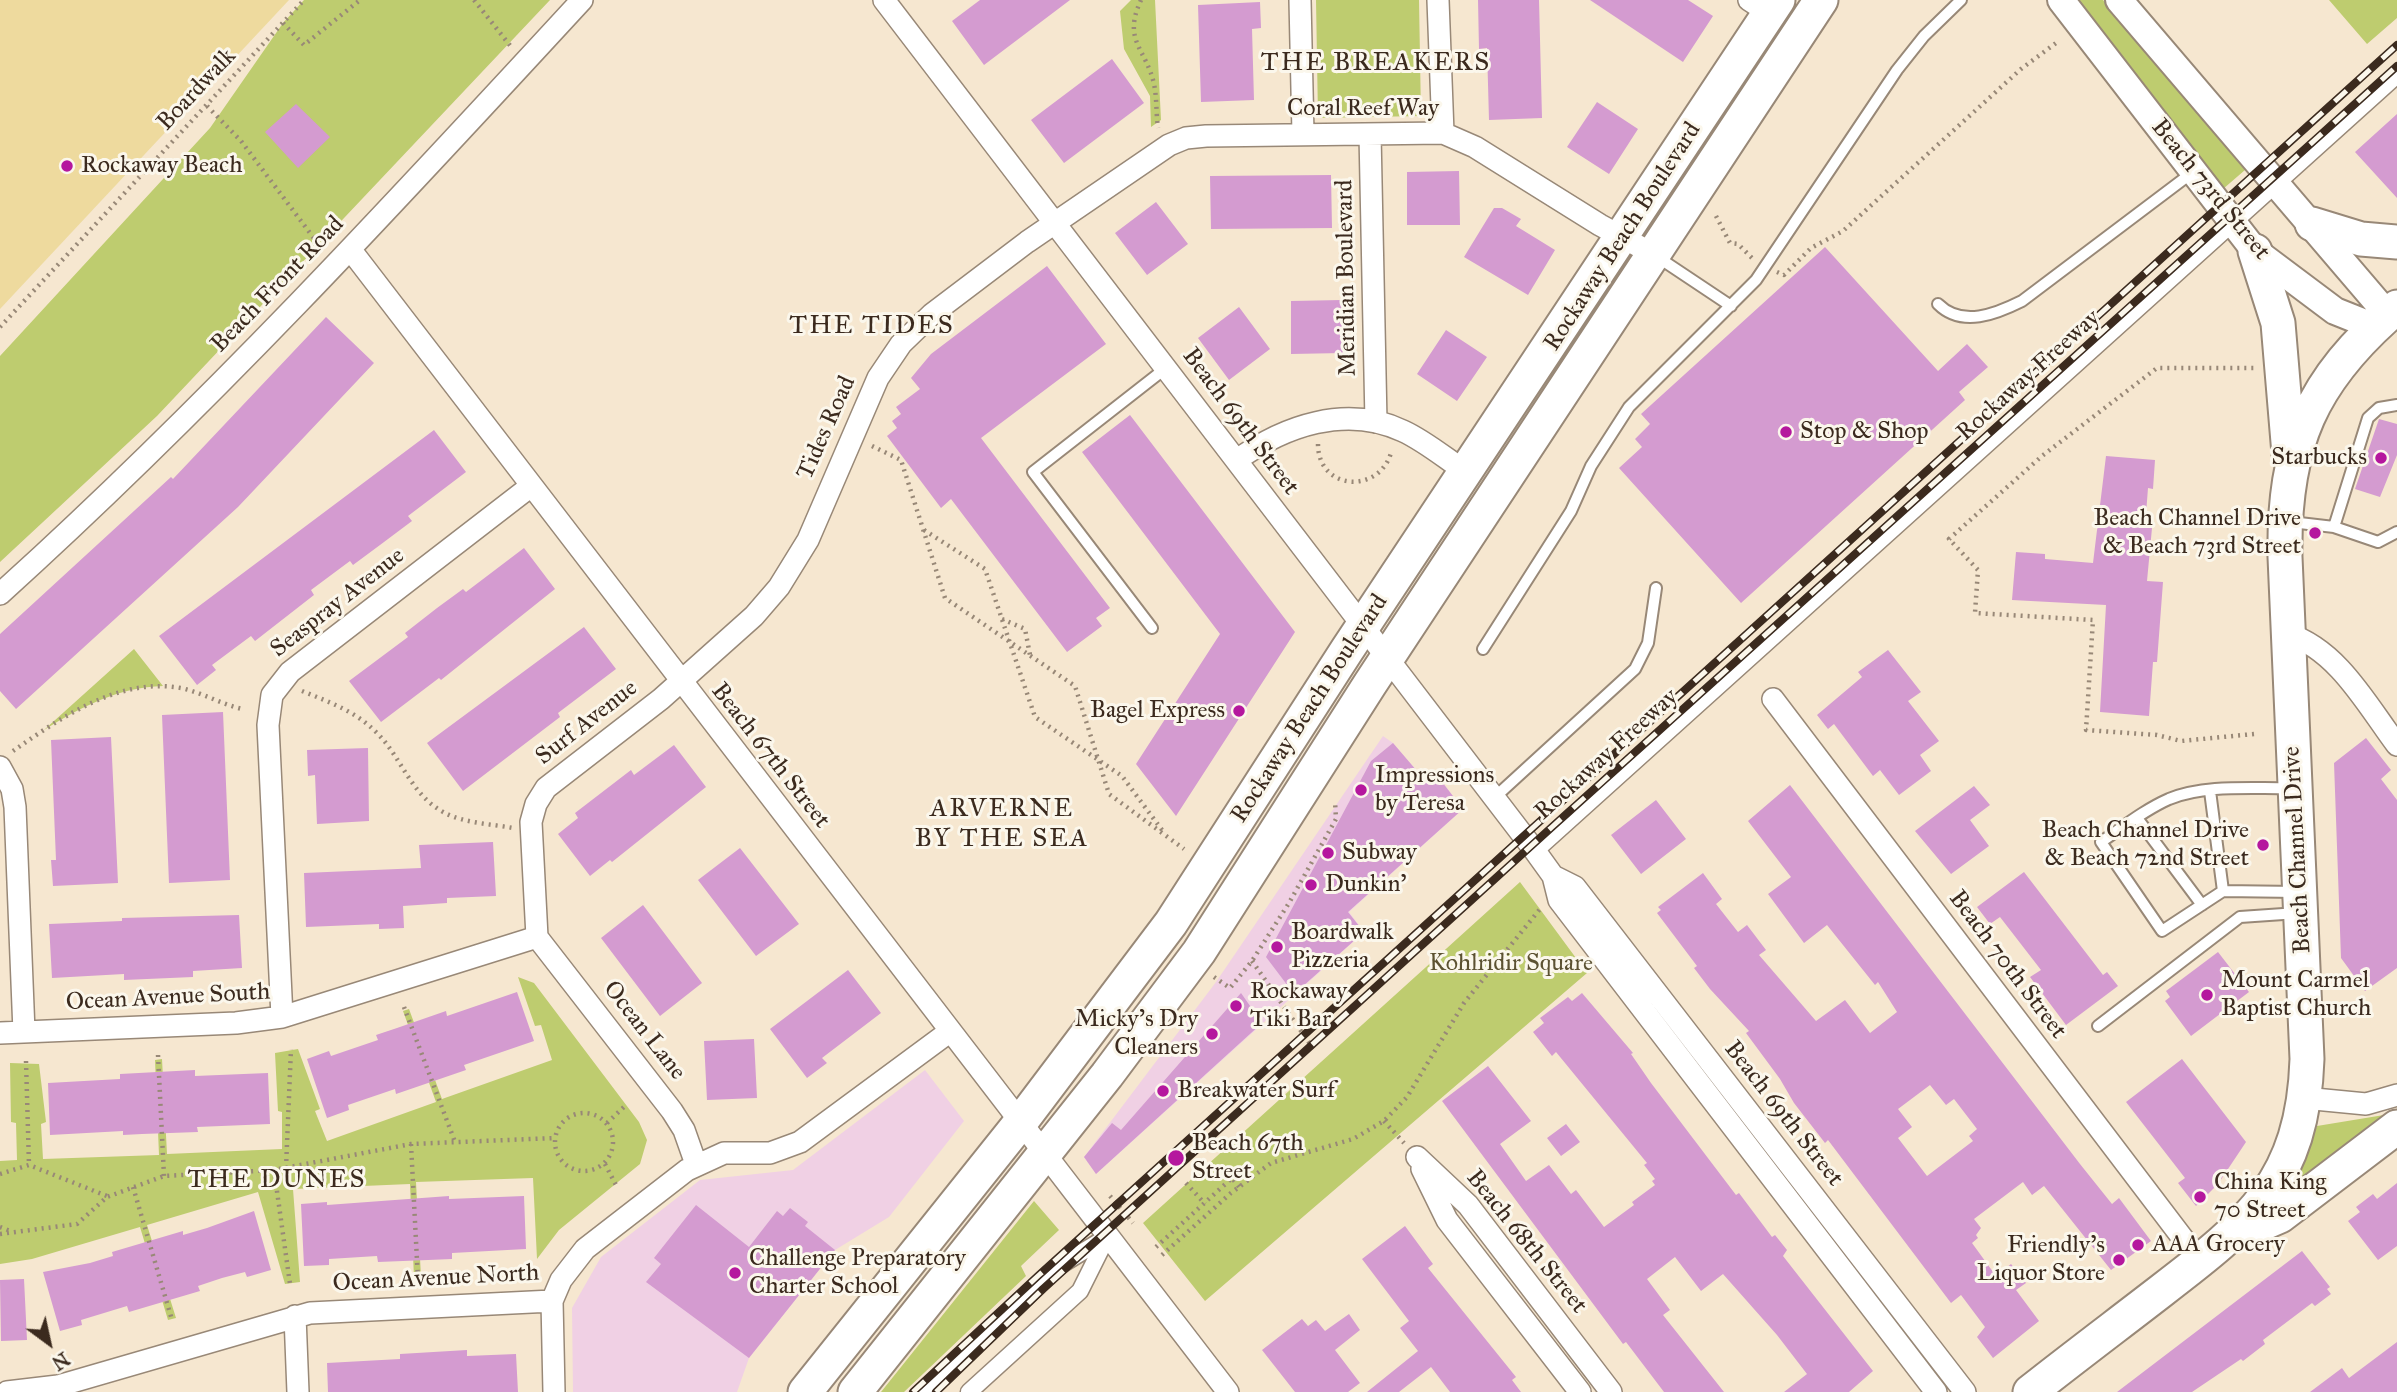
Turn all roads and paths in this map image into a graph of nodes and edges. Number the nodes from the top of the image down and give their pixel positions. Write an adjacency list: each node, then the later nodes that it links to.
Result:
1 (304, 0): 14 (path, Boardwalk)
2 (360, 0): 14 (path)
3 (474, 0): 16 (path)
4 (582, 0): 16 (street, Beach Front Road)
5 (1141, 0): 22 (path)
6 (1300, 0): 20 (street)
7 (1437, 0): 19 (street)
8 (1821, 0): 33 (main road, Rockaway Beach Boulevard)
9 (1961, 0): 34 (lane)
10 (2061, 0): 23 (street, Beach 73rd Street)
11 (2119, 0): 24 (street)
12 (895, 4): 26 (street, Beach 69th Street)
13 (1765, 4): 29 (main road, Rockaway Beach Boulevard)
14 (283, 23): 18 (path, Boardwalk)
15 (2056, 43): 34 (path)
16 (524, 63): 31 (street, Beach Front Road)
17 (2397, 75): 24 (street, Rockaway Freeway)
18 (206, 106): 35 (path); 39 (path, Boardwalk)
19 (1443, 133): 21 (street, Coral Reef Way); 29 (street, Coral Reef Way)
20 (1303, 134): 21 (street, Coral Reef Way); 22 (street, Coral Reef Way)
21 (1370, 134): 43 (street, Meridian Boulevard)
22 (1162, 150): 26 (street, Coral Reef Way)
23 (2193, 172): 27 (street, Beach 73rd Street); 36 (lane)
24 (2277, 184): 27 (street, Rockaway Freeway); 28 (street)
25 (1716, 216): 34 (path)
26 (1055, 222): 40 (street, Beach 69th Street); 65 (street, Tides Road)
27 (2233, 224): 32 (street, Beach 73rd Street); 81 (street, Rockaway Freeway)
28 (2312, 224): 30 (main road); 38 (street)
29 (1623, 238): 33 (street, Coral Reef Way); 49 (main road, Rockaway Beach Boulevard)
30 (2397, 242)
31 (350, 249): 35 (street, Beach Front Road); 50 (street, Beach 67th Street)
32 (2255, 251): 38 (street, Beach 73rd Street); 48 (main road)
33 (1653, 254): 37 (lane, Coral Reef Way); 64 (main road, Rockaway Beach Boulevard)
34 (1766, 267): 37 (lane)
35 (331, 269): 56 (street, Beach Front Road)
36 (1938, 304)
37 (1731, 306): 62 (lane)
38 (2391, 321): 48 (main road, Beach Channel Drive)
39 (0, 327)
40 (1166, 368): 47 (street, Beach 69th Street); 59 (lane)
41 (2261, 368): 69 (path)
42 (2397, 405): 52 (lane)
43 (1376, 422): 47 (street); 49 (street)
44 (1318, 443): 46 (path)
45 (872, 446): 53 (path)
46 (1391, 453)
47 (1237, 460): 58 (street, Beach 69th Street)
48 (2290, 464): 51 (main road, Beach Channel Drive)
49 (1466, 472): 58 (main road, Rockaway Beach Boulevard)
50 (531, 486): 65 (street, Beach 67th Street); 93 (street, Seaspray Avenue)
51 (2284, 521): 52 (lane); 60 (main road, Beach Channel Drive)
52 (2334, 527): 54 (lane)
53 (923, 529): 57 (path); 61 (path)
54 (2397, 532)
55 (1656, 588): 75 (lane)
56 (0, 594)
57 (1002, 620): 61 (path); 63 (path)
58 (1363, 626): 64 (street, Beach 69th Street); 83 (main road, Rockaway Beach Boulevard)
59 (1152, 628)
60 (2288, 634): 70 (street); 73 (main road, Beach Channel Drive)
61 (1010, 642): 63 (path); 72 (path)
62 (1483, 649)
63 (1030, 656): 72 (path)
64 (1387, 657): 75 (street, Beach 69th Street); 88 (main road, Rockaway Beach Boulevard)
65 (679, 682): 78 (street, Surf Avenue); 96 (street, Beach 67th Street)
66 (302, 691): 78 (path)
67 (1773, 699): 136 (street, Beach 70th Street)
68 (242, 709): 71 (path)
69 (2254, 734)
70 (2397, 745)
71 (3, 762): 95 (street)
72 (1100, 762): 79 (path); 79 (path)
73 (2296, 788): 74 (lane); 85 (main road, Beach Channel Drive)
74 (2210, 791): 77 (lane); 84 (lane)
75 (1494, 798): 81 (street, Beach 69th Street)
76 (1335, 800): 90 (path)
77 (2137, 818): 86 (lane); 86 (lane)
78 (531, 831): 89 (street, Surf Avenue)
79 (1167, 836): 80 (path)
80 (1184, 849)
81 (1535, 851): 82 (street, Beach 69th Street)
82 (1553, 876): 153 (street, Beach 69th Street); 154 (street, Beach 69th Street)
83 (1192, 891): 88 (main road); 106 (main road, Rockaway Beach Boulevard)
84 (2223, 891): 85 (lane); 86 (lane)
85 (2301, 902): 94 (lane); 103 (main road, Beach Channel Drive)
86 (2202, 905)
87 (1542, 906): 105 (path)
88 (1223, 914): 112 (main road, Rockaway Beach Boulevard)
89 (537, 937): 93 (street, Ocean Avenue South); 115 (street, Ocean Lane)
90 (1252, 961): 91 (path); 99 (path)
91 (1214, 977)
92 (404, 1007): 110 (path)
93 (282, 1017): 95 (street, Ocean Avenue South)
94 (2098, 1026)
95 (24, 1032): 97 (street, Ocean Avenue South)
96 (949, 1032): 106 (street, Beach 67th Street); 115 (street, Ocean Avenue North)
97 (0, 1033)
98 (291, 1049): 117 (path)
99 (1315, 1051)
100 (158, 1055): 120 (path)
101 (26, 1061): 116 (path)
102 (2397, 1095): 103 (street)
103 (2304, 1098): 133 (main road, Beach Channel Drive)
104 (627, 1104): 107 (path)
105 (1384, 1121): 113 (path); 124 (path)
106 (1020, 1123): 112 (street, Beach 67th Street); 146 (main road, Rockaway Beach Boulevard)
107 (607, 1124): 109 (path); 114 (path)
108 (2397, 1126): 133 (main road)
109 (555, 1138): 110 (path); 114 (path)
110 (455, 1142): 111 (path)
111 (411, 1144): 117 (path); 137 (path)
112 (1043, 1154): 132 (street, Beach 67th Street); 147 (main road, Rockaway Beach Boulevard)
113 (1417, 1157): 151 (street, Beach 68th Street); 152 (street, Beach 68th Street)
114 (605, 1164): 122 (path)
115 (696, 1164): 139 (street, Ocean Avenue North)
116 (29, 1165): 119 (path); 125 (path)
117 (286, 1168): 118 (path)
118 (274, 1170): 120 (path); 138 (path)
119 (0, 1174)
120 (164, 1176): 123 (path)
121 (1186, 1184): 127 (path)
122 (617, 1186)
123 (132, 1187): 125 (path); 141 (path)
124 (1239, 1187): 127 (path); 135 (path)
125 (107, 1196): 130 (path)
126 (1110, 1196): 128 (path)
127 (1205, 1204): 134 (path)
128 (1133, 1223)
129 (0, 1227): 130 (path)
130 (14, 1233): 131 (path)
131 (0, 1234)
132 (1107, 1237): 148 (street); 149 (street); 150 (street, Beach 67th Street)
133 (2228, 1239): 136 (main road, Beach Channel Drive)
134 (1156, 1247)
135 (1162, 1255)
136 (2200, 1262): 155 (main road, Beach Channel Drive)
137 (418, 1280)
138 (290, 1284)
139 (552, 1301): 140 (street, Ocean Avenue North); 145 (street)
140 (295, 1316): 142 (street, Ocean Avenue North); 144 (street)
141 (172, 1320)
142 (42, 1391): 143 (street, Ocean Avenue North)
143 (7, 1392)
144 (298, 1392)
145 (554, 1392)
146 (805, 1392)
147 (855, 1392)
148 (926, 1392)
149 (969, 1392)
150 (1228, 1392)
151 (1580, 1392)
152 (1611, 1392)
153 (1936, 1392)
154 (1965, 1392)
155 (2029, 1392)

